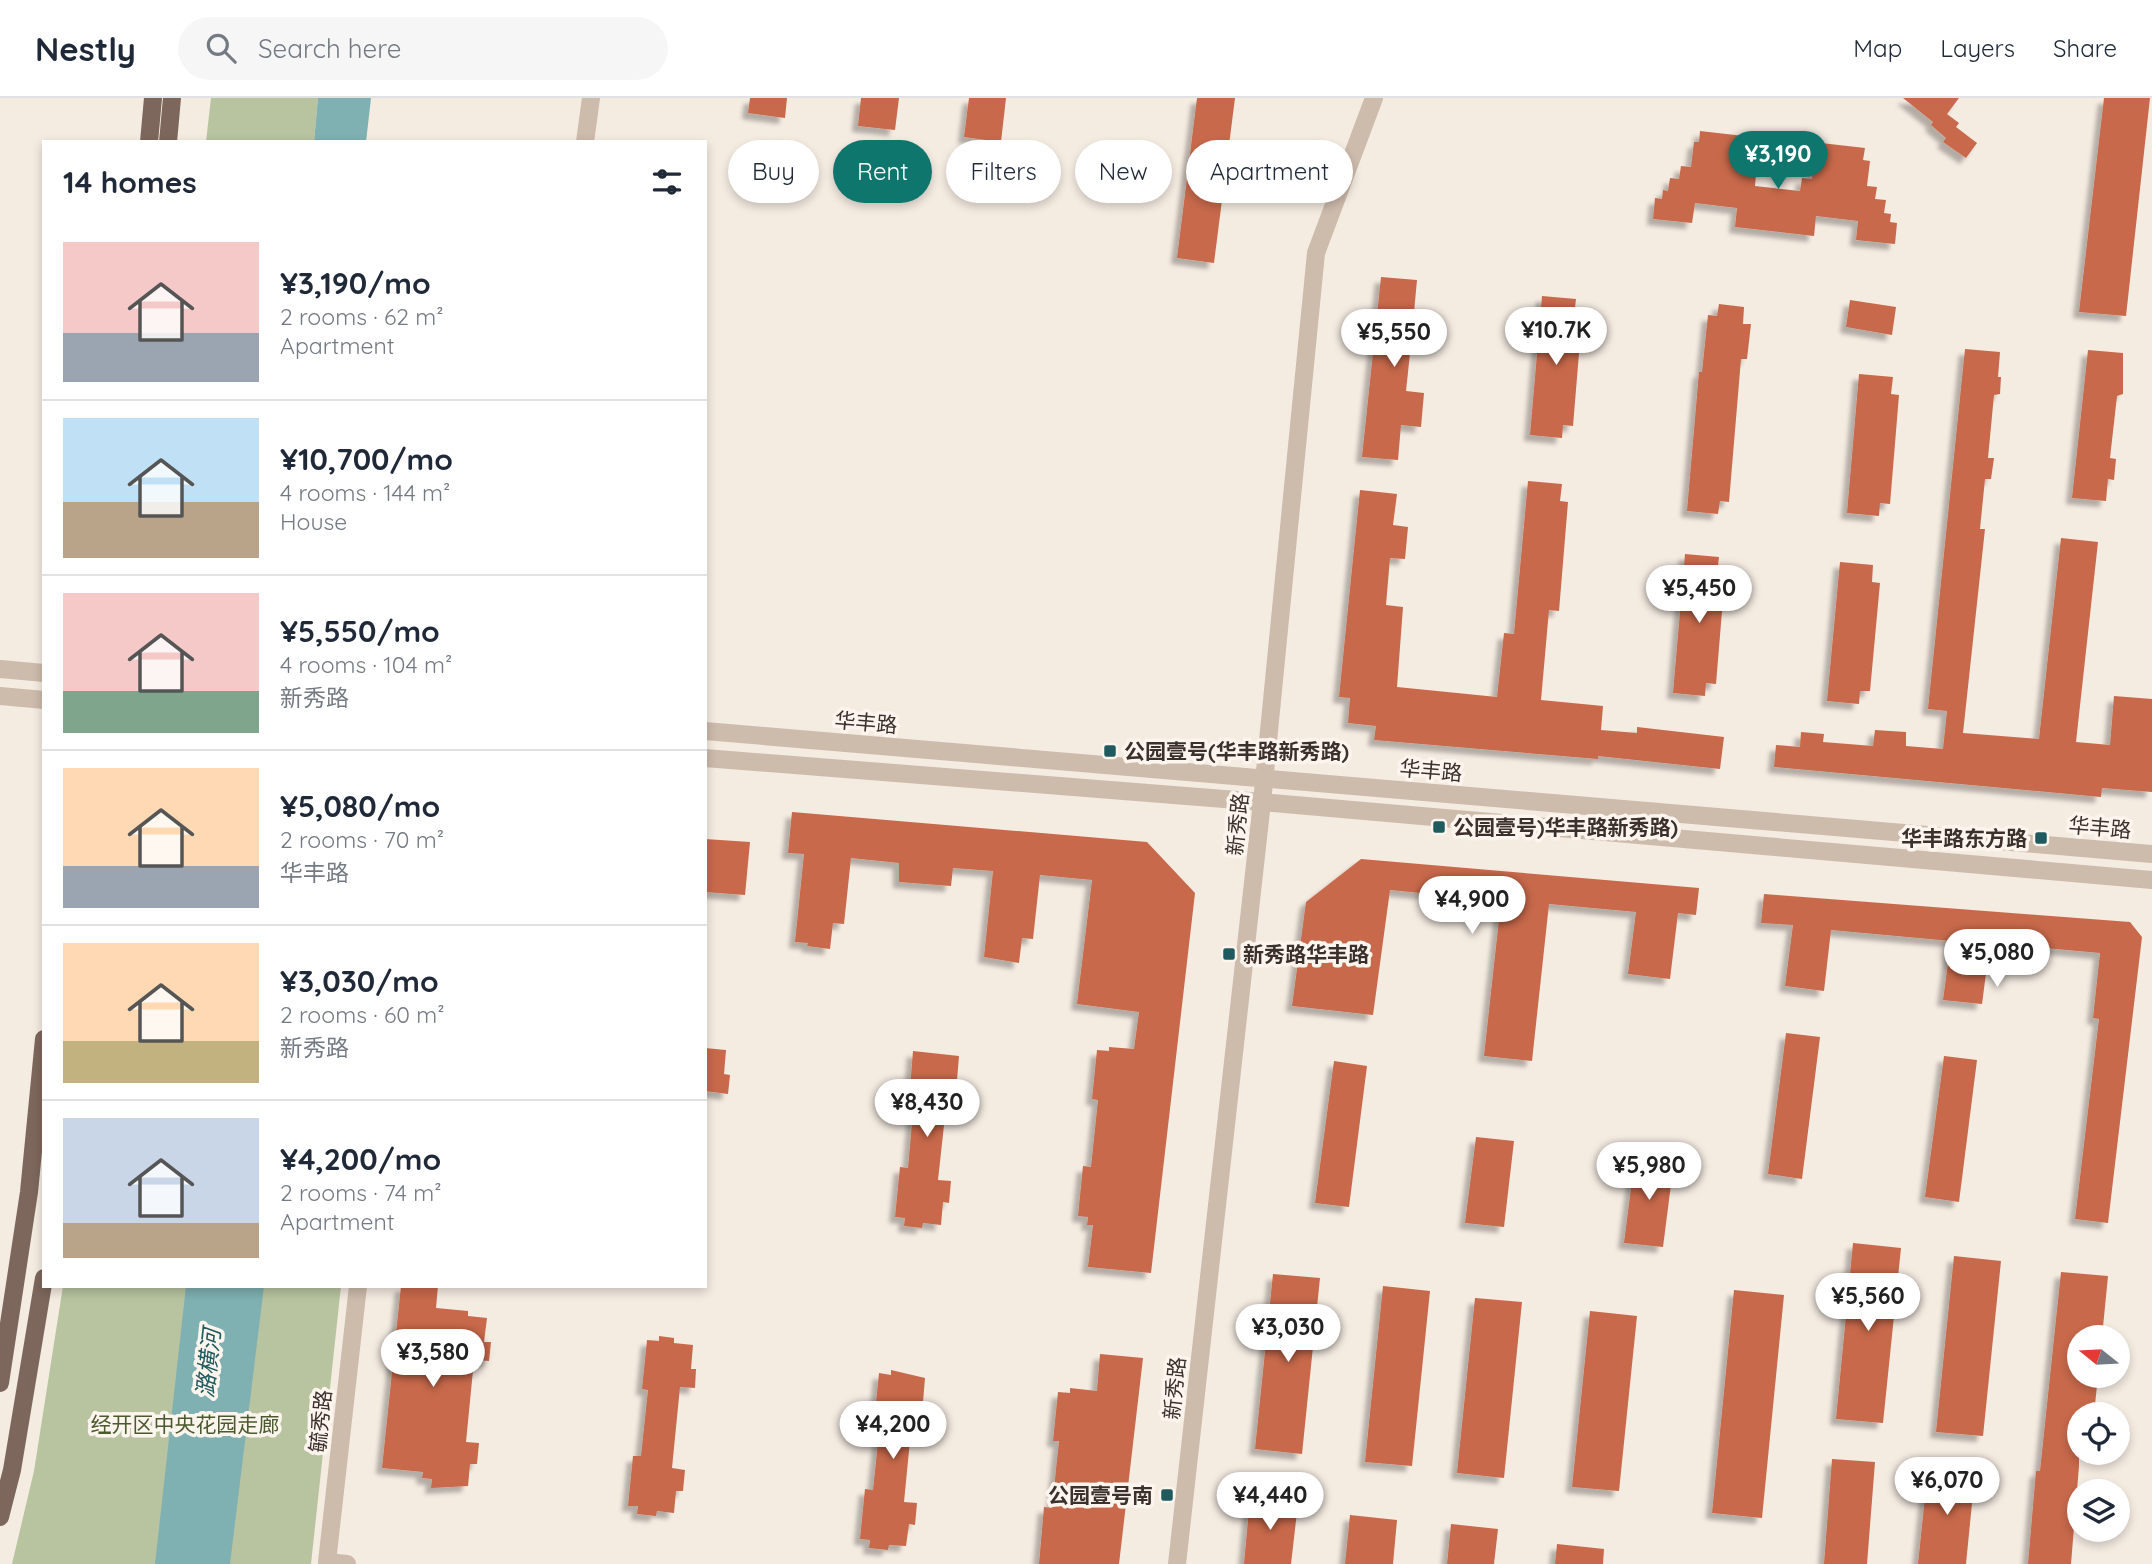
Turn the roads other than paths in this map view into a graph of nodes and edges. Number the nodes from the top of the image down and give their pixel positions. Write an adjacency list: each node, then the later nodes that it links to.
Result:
1 (153, 98): 5 (main road)
2 (172, 98): 6 (main road)
3 (591, 98): 7 (street)
4 (1374, 98): 14 (street, 新秀路)
5 (149, 140)
6 (168, 140)
7 (585, 140)
8 (0, 669): 9 (street)
9 (42, 673)
10 (0, 696): 11 (street)
11 (42, 700)
12 (707, 731): 14 (street, 华丰路)
13 (707, 758): 15 (street)
14 (1265, 779): 15 (street, 新秀路); 16 (street, 华丰路)
15 (1262, 802): 17 (street); 24 (street, 新秀路)
16 (2152, 854)
17 (2152, 880)
18 (42, 1060): 21 (main road)
19 (42, 1288): 22 (main road)
20 (358, 1288): 23 (street, 毓秀路)
21 (0, 1383)
22 (0, 1517)
23 (347, 1564)
24 (1177, 1564)

